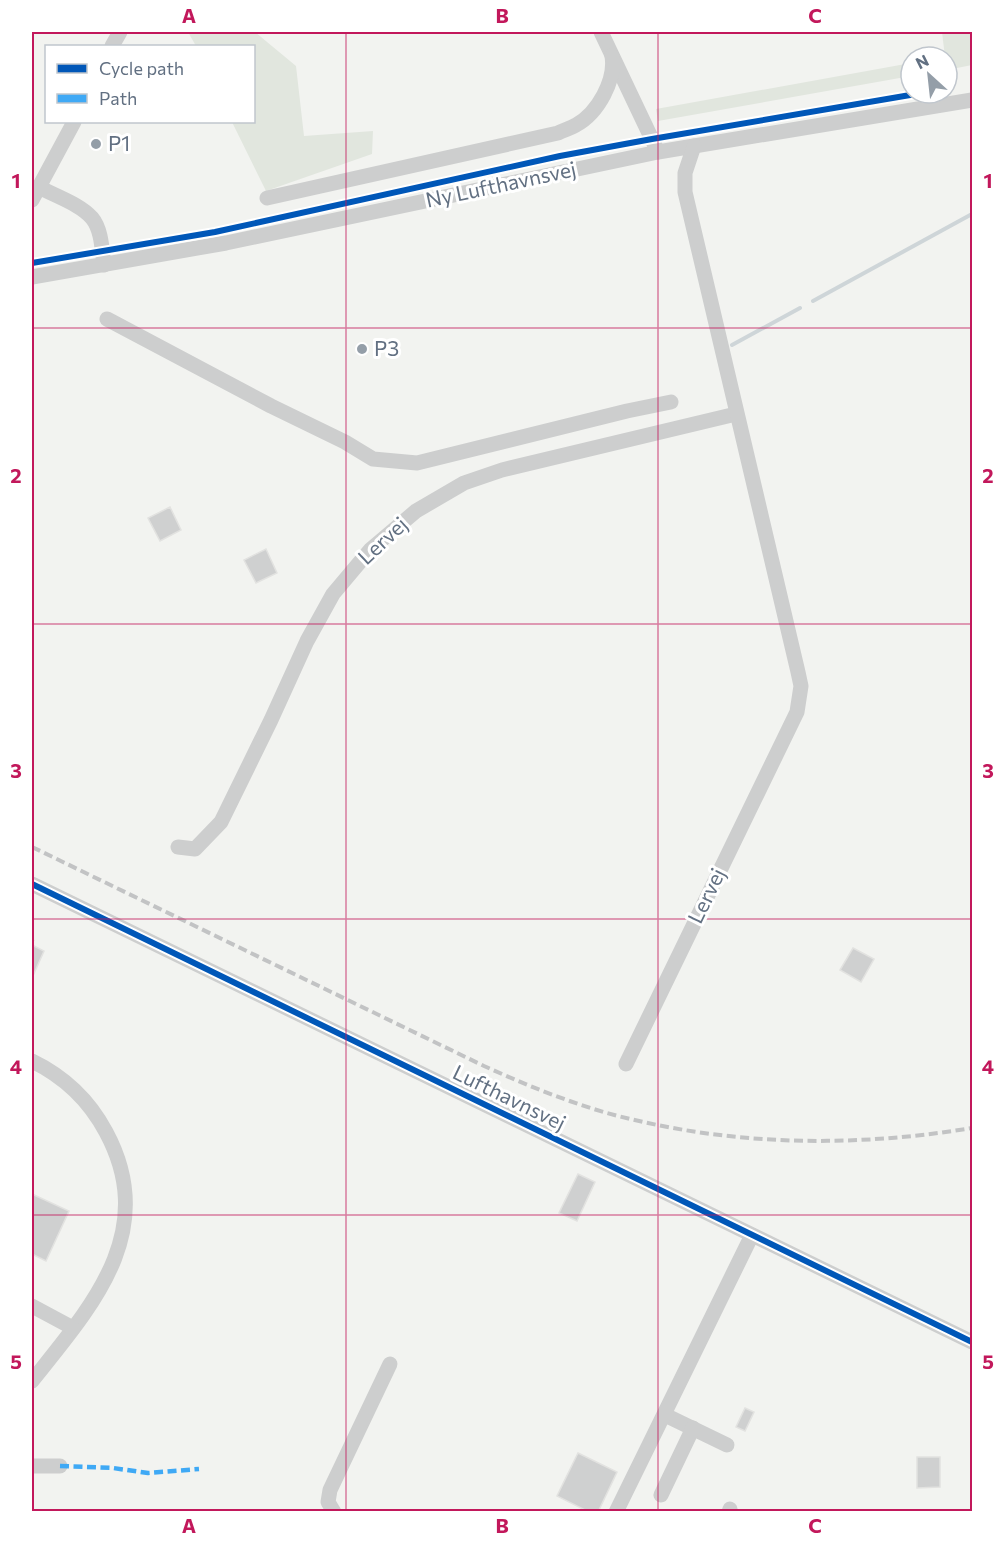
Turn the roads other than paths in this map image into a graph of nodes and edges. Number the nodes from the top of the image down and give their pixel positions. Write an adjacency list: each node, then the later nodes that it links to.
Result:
1 (601, 32): 2 (street)
2 (612, 56): 6 (street); 8 (street)
3 (972, 100): 5 (street, Ny Lufthavnsvej)
4 (73, 123): 7 (street)
5 (694, 146): 6 (street, Ny Lufthavnsvej); 13 (street, Lervej)
6 (658, 152): 9 (street, Ny Lufthavnsvej)
7 (35, 193): 9 (street)
8 (267, 198)
9 (104, 265): 10 (street, Ny Lufthavnsvej)
10 (32, 277)
11 (107, 319): 12 (street)
12 (671, 402)
13 (736, 414): 14 (street, Lervej); 17 (street, Lervej)
14 (178, 847)
15 (32, 884): 18 (street, Lufthavnsvej)
16 (32, 1061): 20 (street)
17 (626, 1064)
18 (752, 1235): 21 (street, Lufthavnsvej); 24 (street)
19 (32, 1306): 20 (street)
20 (73, 1328): 23 (street)
21 (972, 1342)
22 (390, 1364): 30 (street)
23 (32, 1381)
24 (665, 1415): 25 (street); 31 (street)
25 (693, 1428): 26 (street); 29 (street)
26 (727, 1445)
27 (32, 1466): 28 (street)
28 (60, 1466)
29 (661, 1495)
30 (334, 1512)
31 (616, 1512)

